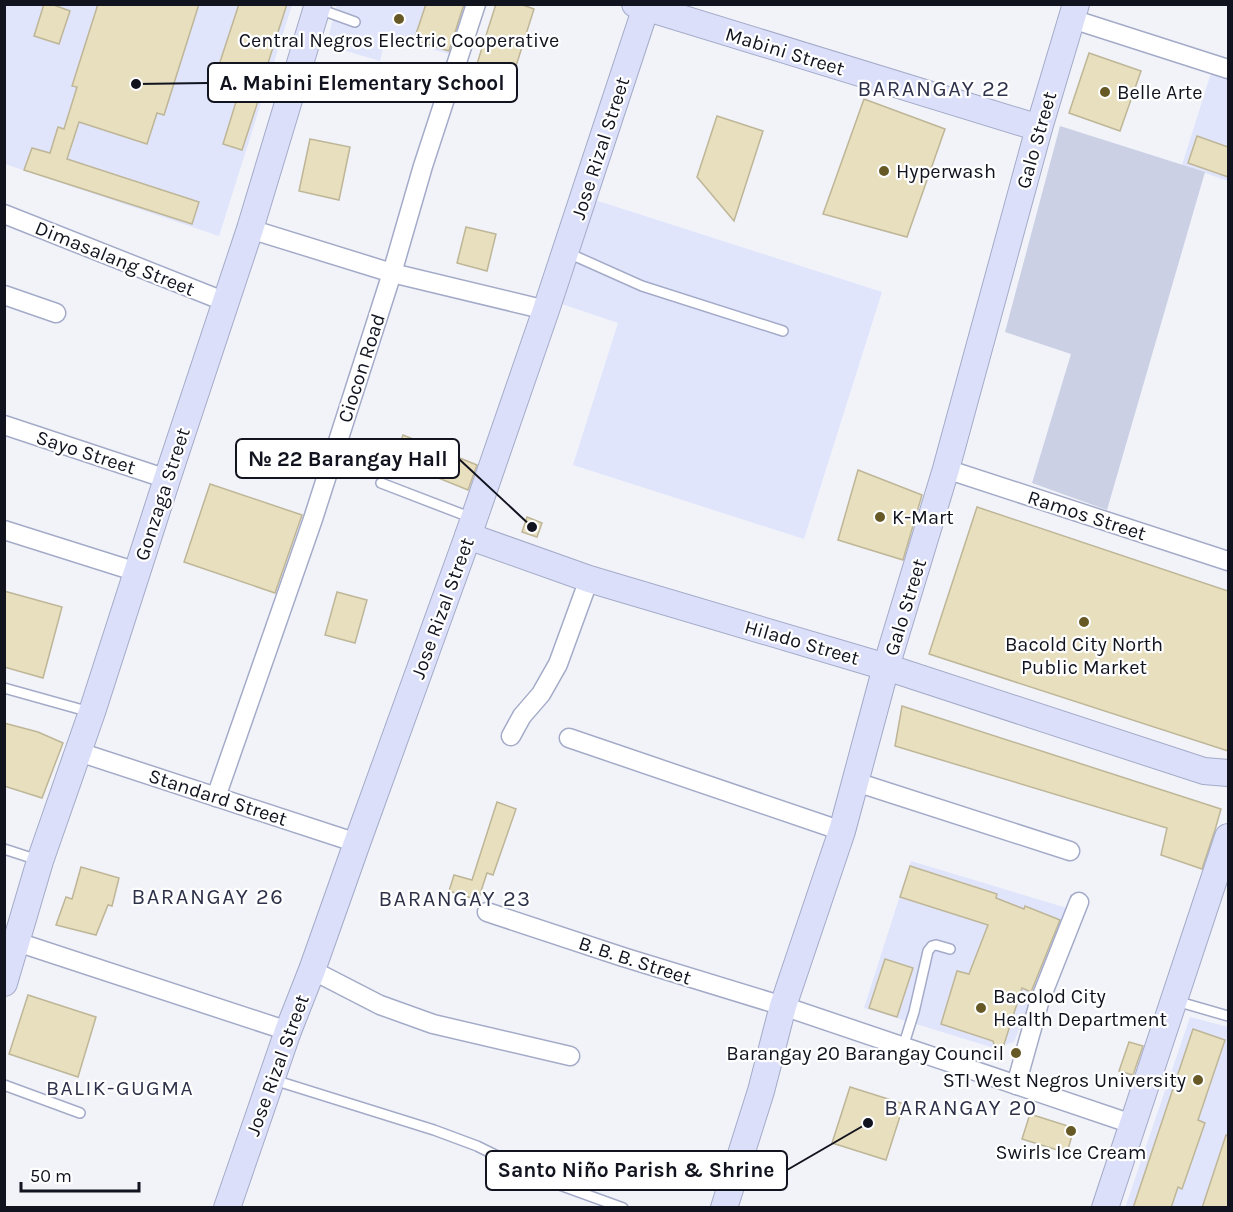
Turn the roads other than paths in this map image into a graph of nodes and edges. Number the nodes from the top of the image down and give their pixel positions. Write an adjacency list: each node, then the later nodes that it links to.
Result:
1 (476, 4): 11 (street, Ciocon Road)
2 (318, 6): 5 (lane); 9 (street, Gonzaga Street)
3 (642, 6): 7 (street, Mabini Street); 10 (street, Jose Rizal Street)
4 (1074, 12): 6 (street); 7 (street, Galo Street)
5 (355, 22)
6 (1228, 69)
7 (1038, 128): 18 (street, Galo Street)
8 (4, 214): 13 (street, Dimasalang Street)
9 (249, 229): 11 (street); 13 (street, Gonzaga Street)
10 (565, 252): 14 (street, Jose Rizal Street); 16 (lane)
11 (392, 273): 14 (street); 35 (street, Ciocon Road)
12 (4, 295): 15 (street)
13 (226, 302): 19 (street, Gonzaga Street)
14 (546, 310): 21 (street, Jose Rizal Street)
15 (56, 313)
16 (783, 331)
17 (4, 425): 19 (street, Sayo Street)
18 (946, 469): 23 (street, Ramos Street); 26 (street, Galo Street)
19 (166, 479): 24 (street, Gonzaga Street)
20 (381, 483): 21 (lane)
21 (471, 528): 25 (street, Hilado Street); 38 (street, Jose Rizal Street)
22 (4, 530): 24 (street)
23 (1228, 561)
24 (137, 572): 28 (street, Gonzaga Street)
25 (589, 579): 26 (street, Hilado Street); 29 (street)
26 (886, 667): 32 (street, Hilado Street); 33 (street, Galo Street)
27 (4, 688): 28 (lane)
28 (92, 712): 31 (street, Gonzaga Street)
29 (510, 736)
30 (569, 738): 36 (street)
31 (79, 752): 35 (street, Standard Street); 41 (street, Gonzaga Street)
32 (1216, 772): 34 (street, Hilado Street)
33 (856, 782): 36 (street, Galo Street); 40 (street)
34 (1228, 789)
35 (216, 797): 38 (street, Standard Street)
36 (842, 831): 49 (street, Galo Street)
37 (1228, 837): 48 (street)
38 (357, 843): 46 (street, Jose Rizal Street)
39 (4, 849): 41 (lane)
40 (1070, 851)
41 (40, 861): 44 (street, Gonzaga Street)
42 (1079, 902): 56 (street)
43 (487, 912): 49 (street, B. B. B. Street)
44 (17, 942): 47 (street, Gonzaga Street); 51 (street)
45 (950, 949): 52 (lane)
46 (312, 970): 51 (street, Jose Rizal Street); 53 (street)
47 (4, 983)
48 (1173, 1000): 50 (lane); 58 (street)
49 (783, 1006): 52 (street, B. B. B. Street); 61 (street, Galo Street)
50 (1228, 1016)
51 (288, 1031): 54 (street, Jose Rizal Street)
52 (903, 1047): 56 (street, B. B. B. Street)
53 (570, 1056)
54 (271, 1080): 59 (street, Jose Rizal Street); 60 (lane)
55 (4, 1085): 57 (lane)
56 (1016, 1085): 58 (street, B. B. B. Street)
57 (80, 1113)
58 (1132, 1124): 62 (street)
59 (227, 1208)
60 (623, 1208)
61 (724, 1208)
62 (1105, 1208)

